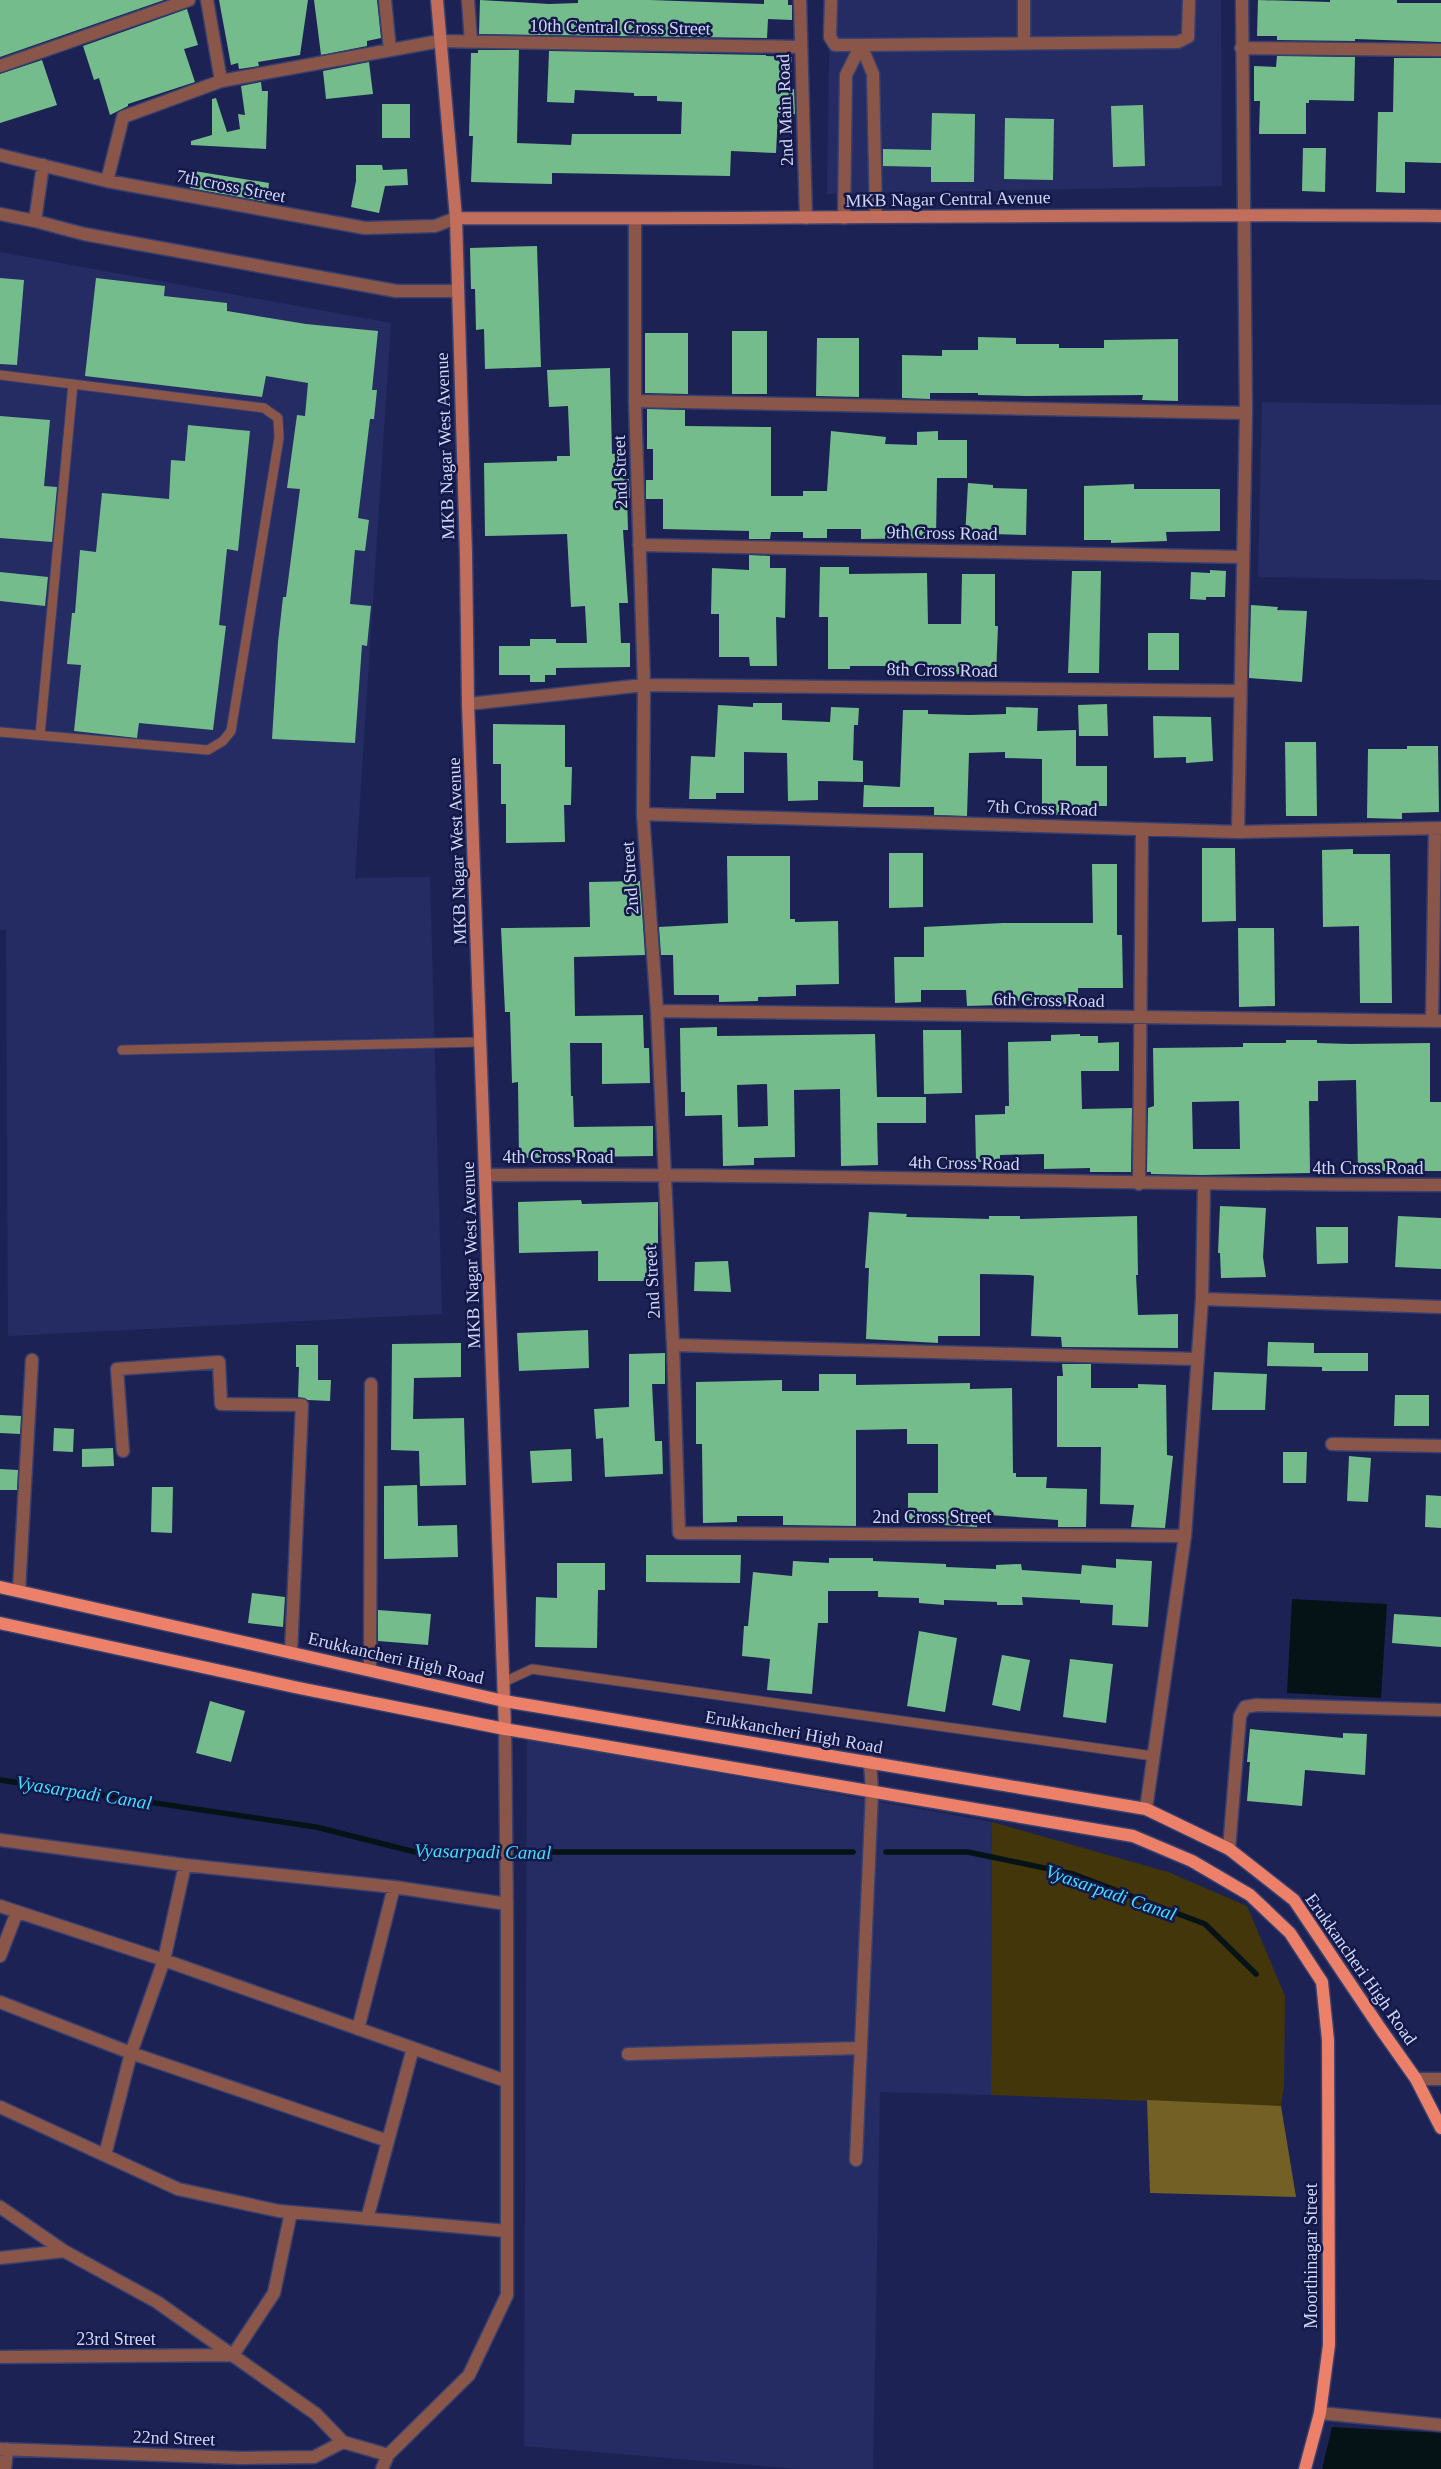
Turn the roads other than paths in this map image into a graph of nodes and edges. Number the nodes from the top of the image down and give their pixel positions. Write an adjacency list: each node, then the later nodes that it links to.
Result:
1 (188, 0): 19 (street)
2 (207, 0): 20 (street)
3 (385, 0): 17 (street)
4 (437, 0): 11 (main road, MKB Nagar West Avenue)
5 (468, 0): 12 (street)
6 (800, 0): 15 (street, 2nd Main Road)
7 (830, 0): 14 (street)
8 (1024, 0): 13 (street)
9 (1189, 0): 13 (street)
10 (1242, 0): 16 (street)
11 (440, 41): 12 (street, 10th Central Cross Street); 17 (street, 10th Central Cross Street); 28 (main road, MKB Nagar West Avenue)
12 (471, 42): 15 (street, 10th Central Cross Street)
13 (1024, 42): 14 (street)
14 (861, 45): 27 (street); 30 (street)
15 (800, 47): 29 (street, 2nd Main Road)
16 (1242, 48): 18 (street); 25 (street)
17 (390, 50): 20 (street, 10th Central Cross Street)
18 (1441, 50)
19 (0, 66)
20 (221, 80): 23 (street, 10th Central Cross Street)
21 (0, 155): 22 (street, 7th cross Street)
22 (44, 165): 23 (street, 7th cross Street); 32 (street)
23 (107, 181): 28 (street, 7th cross Street)
24 (0, 214): 32 (street)
25 (1244, 214): 26 (main road, MKB Nagar Central Avenue); 27 (main road, MKB Nagar Central Avenue); 37 (street)
26 (1441, 216)
27 (876, 217): 30 (main road, MKB Nagar Central Avenue)
28 (456, 218): 31 (main road, MKB Nagar Central Avenue); 33 (main road, MKB Nagar West Avenue)
29 (806, 218): 30 (main road, MKB Nagar Central Avenue); 31 (main road, MKB Nagar Central Avenue)
30 (844, 218)
31 (635, 219): 36 (street, 2nd Street)
32 (36, 221): 33 (street)
33 (458, 291): 42 (main road, MKB Nagar West Avenue)
34 (0, 375): 35 (lane)
35 (73, 384): 44 (lane); 44 (lane)
36 (635, 401): 37 (street); 38 (street, 2nd Street)
37 (1246, 413): 39 (street)
38 (639, 545): 39 (street, 9th Cross Road); 40 (street, 2nd Street)
39 (1243, 557): 41 (street)
40 (644, 685): 41 (street, 8th Cross Road); 42 (street, 8th Cross Road); 45 (street, 2nd Street)
41 (1240, 691): 48 (street)
42 (468, 704): 52 (main road, MKB Nagar West Avenue)
43 (0, 732): 44 (lane)
44 (40, 735)
45 (643, 814): 46 (street, 7th Cross Road); 49 (street, 2nd Street)
46 (1142, 828): 48 (street, 7th Cross Road); 50 (street)
47 (1438, 828): 48 (street, 7th Cross Road); 51 (street)
48 (1238, 832)
49 (657, 1011): 50 (street, 6th Cross Road); 54 (street, 2nd Street)
50 (1140, 1018): 51 (street, 6th Cross Road); 56 (street)
51 (1437, 1021)
52 (482, 1042): 53 (lane); 55 (main road, MKB Nagar West Avenue)
53 (122, 1050)
54 (664, 1174): 55 (street, 4th Cross Road); 56 (street, 4th Cross Road); 61 (street, 2nd Street)
55 (486, 1175): 75 (main road, MKB Nagar West Avenue)
56 (1139, 1184): 57 (street, 4th Cross Road)
57 (1204, 1185): 58 (street, 4th Cross Road); 59 (street)
58 (1441, 1186)
59 (1202, 1299): 60 (street); 62 (street)
60 (1441, 1307)
61 (673, 1345): 62 (street); 68 (street, 2nd Street)
62 (1197, 1359): 69 (street)
63 (32, 1360): 71 (street)
64 (371, 1384): 74 (street)
65 (1332, 1444): 66 (street)
66 (1441, 1446)
67 (123, 1451): 73 (street)
68 (679, 1533): 69 (street, 2nd Cross Street)
69 (1185, 1536): 79 (street)
70 (0, 1587): 71 (main road, Erukkancheri High Road)
71 (19, 1591): 73 (main road, Erukkancheri High Road)
72 (0, 1622): 78 (main road, Moorthinagar Street)
73 (291, 1653): 74 (main road, Erukkancheri High Road)
74 (370, 1670): 76 (main road, Erukkancheri High Road)
75 (504, 1682): 76 (main road, MKB Nagar West Avenue); 79 (lane)
76 (504, 1701): 78 (main road, MKB Nagar West Avenue); 80 (main road, Erukkancheri High Road)
77 (1441, 1710): 84 (street)
78 (505, 1729): 81 (main road, Moorthinagar Street); 87 (street)
79 (1153, 1756): 82 (street)
80 (870, 1762): 81 (street); 82 (main road, Erukkancheri High Road)
81 (872, 1791): 95 (street); 114 (main road, Moorthinagar Street)
82 (1146, 1809): 84 (main road, Erukkancheri High Road)
83 (0, 1840): 85 (street)
84 (1229, 1849): 98 (main road, Erukkancheri High Road)
85 (185, 1865): 86 (street); 91 (street)
86 (394, 1887): 87 (street); 93 (street)
87 (507, 1904): 100 (street)
88 (0, 1906): 89 (street)
89 (16, 1912): 90 (street); 91 (street)
90 (0, 1956)
91 (164, 1960): 93 (street); 96 (street)
92 (0, 2002): 96 (street)
93 (358, 2029): 94 (street)
94 (413, 2048): 100 (street); 103 (street)
95 (861, 2048): 97 (street); 105 (street)
96 (131, 2053): 103 (street); 104 (street)
97 (628, 2054)
98 (1416, 2079): 99 (street); 102 (main road, Erukkancheri High Road)
99 (1441, 2079)
100 (506, 2081): 109 (street)
101 (0, 2108): 104 (street)
102 (1441, 2128)
103 (388, 2141): 108 (street)
104 (105, 2155): 107 (street)
105 (856, 2160)
106 (0, 2207): 110 (street)
107 (290, 2212): 108 (street); 112 (street)
108 (367, 2218): 109 (street)
109 (507, 2231): 118 (street)
110 (64, 2251): 111 (street); 112 (street)
111 (0, 2258)
112 (232, 2356): 113 (street, 23rd Street); 116 (street)
113 (0, 2357)
114 (1320, 2413): 115 (street); 121 (main road, Moorthinagar Street)
115 (1441, 2425)
116 (343, 2442): 117 (street, 22nd Street); 118 (street)
117 (3, 2449): 119 (street)
118 (388, 2454): 120 (street)
119 (6, 2469)
120 (382, 2469)
121 (1305, 2469)

